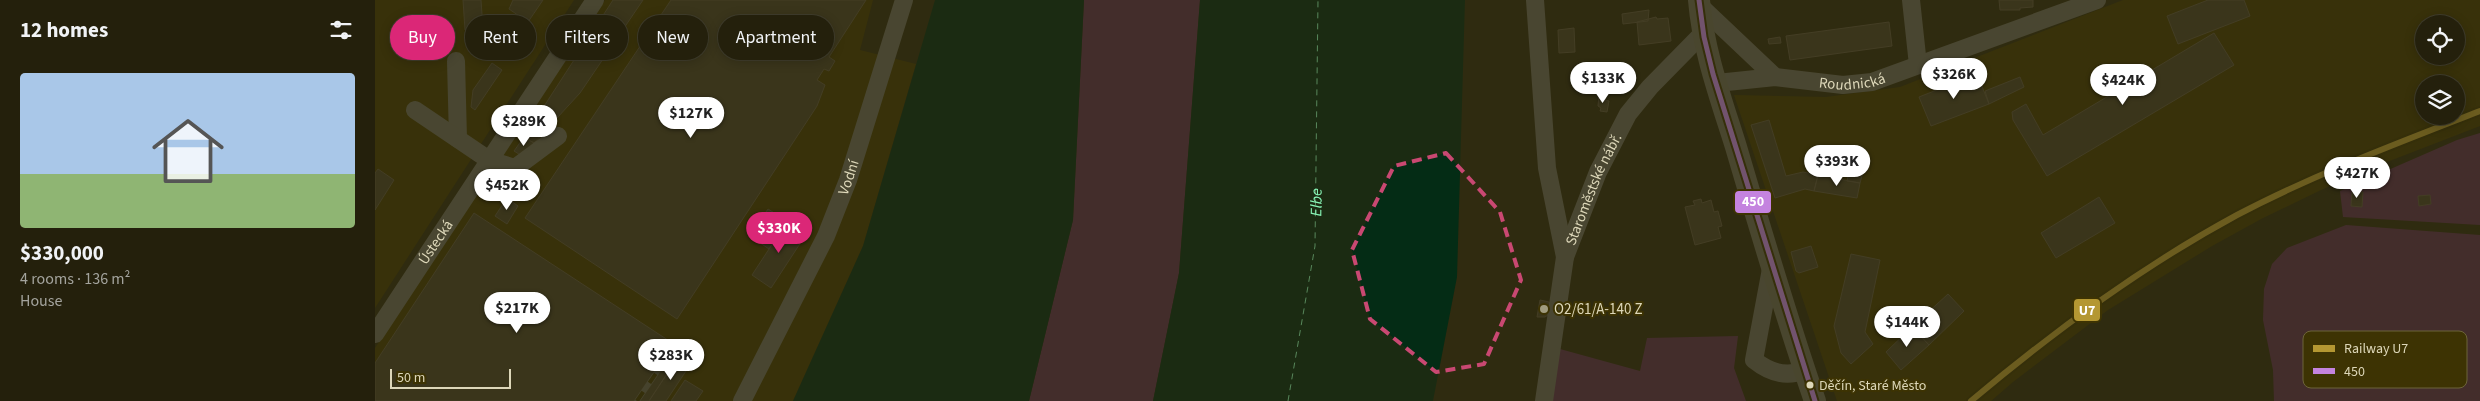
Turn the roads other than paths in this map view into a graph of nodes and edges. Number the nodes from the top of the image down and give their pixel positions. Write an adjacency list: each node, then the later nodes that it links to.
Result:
1 (595, 0): 15 (street, Ústecká)
2 (904, 0): 20 (street, Vodní)
3 (1535, 0): 16 (street, Staroměstské nábř.)
4 (1911, 0): 9 (street)
5 (2093, 1): 9 (street, Roudnická)
6 (1699, 2): 7 (main road); 10 (street)
7 (1703, 33): 11 (main road); 16 (street, Staroměstské nábř.)
8 (456, 61): 14 (street)
9 (1919, 65): 10 (street, Roudnická)
10 (1775, 77): 11 (street, Roudnická)
11 (1717, 83): 17 (main road)
12 (415, 110): 14 (street)
13 (558, 136): 15 (street)
14 (458, 139): 15 (street)
15 (489, 160): 18 (street, Ústecká)
16 (1565, 257): 21 (street, Staroměstské nábř.)
17 (1771, 269): 19 (main road); 19 (street)
18 (375, 334)
19 (1804, 370): 22 (main road)
20 (742, 401)
21 (1544, 401)
22 (1815, 401)

